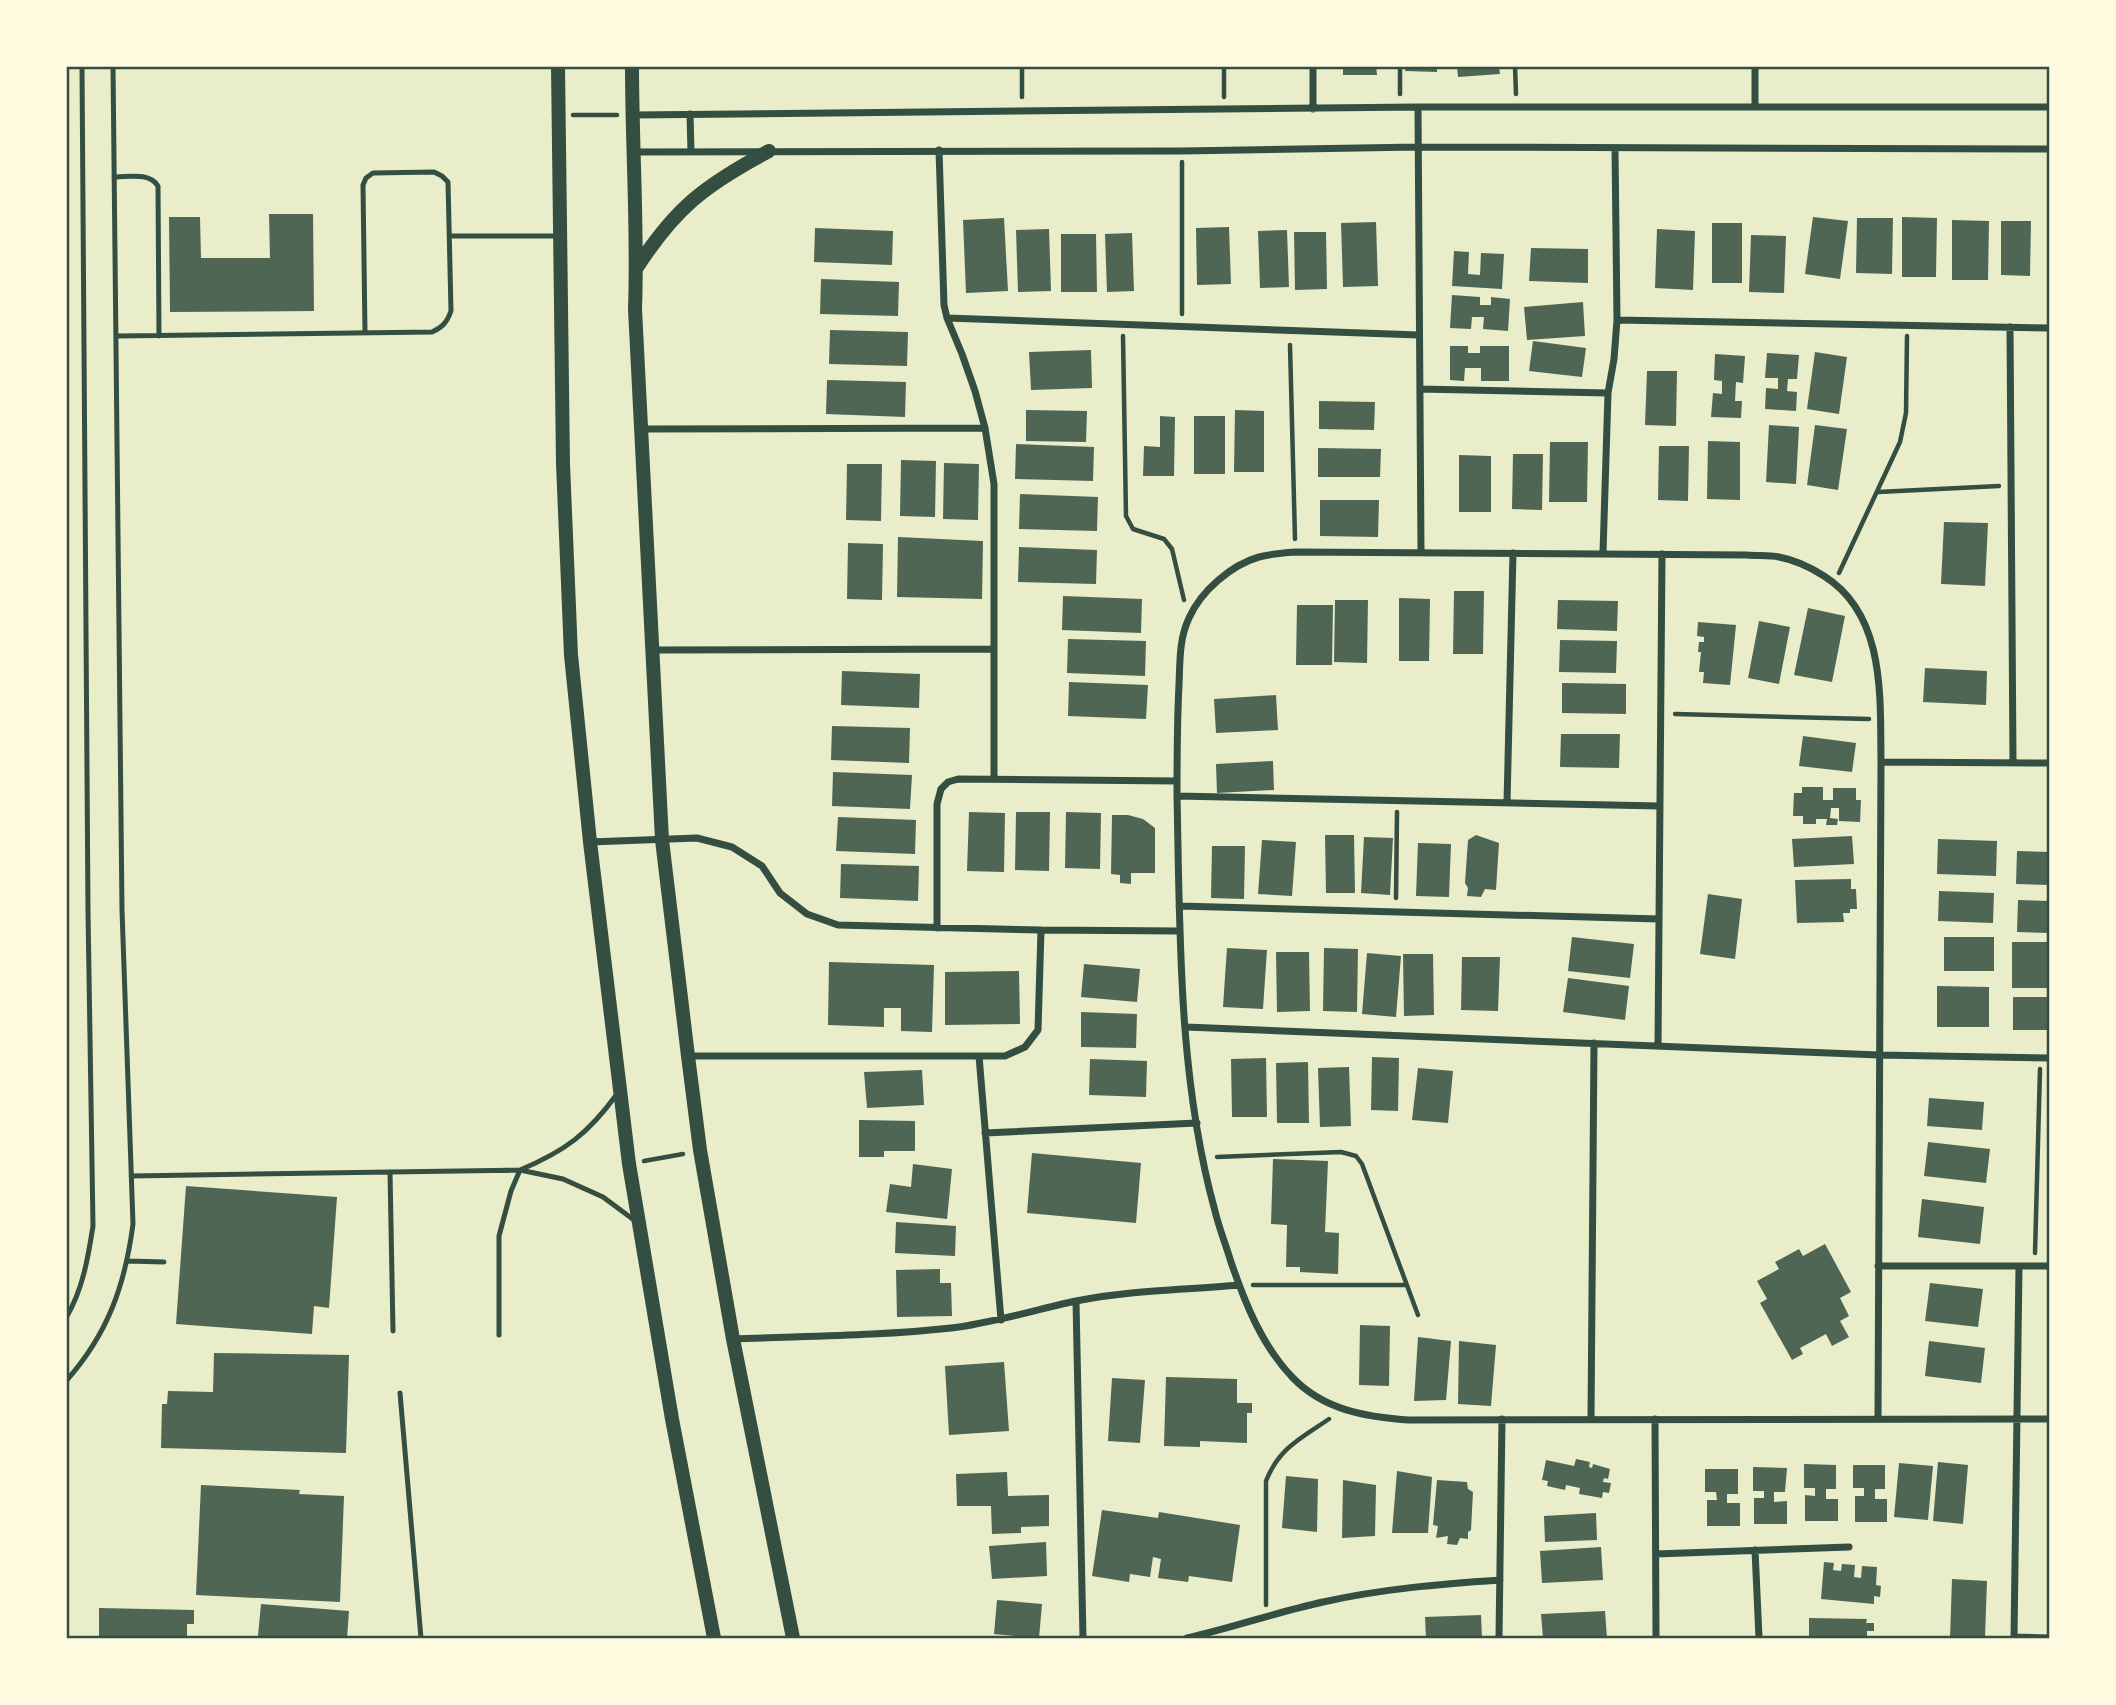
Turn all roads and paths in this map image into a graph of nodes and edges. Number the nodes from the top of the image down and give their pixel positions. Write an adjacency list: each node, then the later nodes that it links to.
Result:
1 (82, 66): 107 (lane)
2 (113, 66): 30 (lane)
3 (558, 66): 19 (main road)
4 (632, 66): 21 (main road)
5 (1022, 66): 18 (path)
6 (1224, 66): 17 (path)
7 (1313, 66): 16 (street)
8 (1400, 66): 12 (path)
9 (1516, 66): 14 (path)
10 (1755, 66): 11 (street)
11 (1755, 106): 14 (street); 15 (street)
12 (1400, 107): 13 (street); 16 (street)
13 (1418, 107): 14 (street); 22 (street)
14 (1516, 107)
15 (2049, 107)
16 (1313, 108): 17 (street)
17 (1224, 110): 18 (street)
18 (1022, 112): 20 (street)
19 (558, 114): 21 (path); 32 (main road)
20 (690, 114): 21 (street); 29 (street)
21 (632, 115): 28 (main road)
22 (1418, 147): 23 (street); 27 (street); 43 (street)
23 (1615, 149): 24 (street); 35 (street)
24 (2049, 149)
25 (939, 150): 26 (street); 27 (street); 34 (street)
26 (769, 151): 29 (street); 33 (main road)
27 (1182, 151): 38 (path)
28 (632, 152): 29 (street); 33 (main road)
29 (691, 152)
30 (114, 177): 44 (lane); 45 (lane)
31 (450, 236): 32 (lane); 42 (lane); 42 (lane)
32 (559, 236): 73 (main road)
33 (636, 270): 49 (main road)
34 (947, 318): 36 (street); 48 (street)
35 (1617, 320): 37 (street); 47 (street)
36 (1123, 324): 38 (street); 58 (path)
37 (1908, 325): 39 (street); 51 (path)
38 (1182, 326): 41 (street)
39 (2010, 327): 40 (street); 50 (street)
40 (2049, 328)
41 (1290, 330): 43 (street); 52 (path)
42 (365, 333): 45 (lane)
43 (1419, 335): 46 (street)
44 (117, 336): 45 (lane); 95 (lane)
45 (159, 336)
46 (1420, 389): 47 (street); 53 (street)
47 (1608, 393): 55 (street)
48 (985, 428): 49 (street); 59 (street)
49 (640, 429): 60 (main road)
50 (2011, 485): 51 (path); 64 (street)
51 (1878, 492): 57 (path)
52 (1296, 552): 53 (street); 58 (street)
53 (1421, 552): 54 (street)
54 (1513, 553): 55 (street); 70 (street)
55 (1604, 553): 56 (street)
56 (1662, 554): 57 (street); 61 (street)
57 (1834, 583): 62 (street)
58 (1189, 618): 67 (street)
59 (994, 649): 60 (street); 66 (street)
60 (651, 650): 72 (main road)
61 (1661, 714): 62 (path); 71 (street)
62 (1880, 720): 63 (street)
63 (1881, 762): 64 (street); 83 (street)
64 (2013, 762): 65 (street)
65 (2049, 763)
66 (994, 778): 67 (street); 77 (street)
67 (1177, 781): 68 (street)
68 (1177, 796): 69 (street); 74 (street)
69 (1398, 801): 70 (street); 75 (path)
70 (1507, 803): 71 (street)
71 (1660, 807): 76 (street)
72 (662, 839): 73 (street); 77 (street); 84 (main road)
73 (590, 842): 87 (main road)
74 (1179, 906): 75 (street); 79 (street)
75 (1396, 912): 76 (street)
76 (1659, 919): 82 (street)
77 (937, 928): 78 (street)
78 (1041, 930): 79 (street); 85 (street)
79 (1180, 931): 80 (street)
80 (1186, 1027): 81 (street); 88 (street)
81 (1594, 1043): 82 (street); 116 (street)
82 (1658, 1046): 83 (street)
83 (1879, 1055): 86 (street); 99 (street)
84 (688, 1056): 85 (street); 90 (main road)
85 (979, 1056): 89 (street)
86 (2045, 1058): 101 (path)
87 (619, 1090): 92 (main road); 93 (lane)
88 (1197, 1123): 89 (street); 91 (street)
89 (985, 1133): 108 (street)
90 (700, 1150): 92 (path); 111 (main road)
91 (1202, 1158): 103 (street); 104 (path)
92 (629, 1164): 96 (main road)
93 (520, 1170): 94 (lane); 96 (lane); 110 (lane)
94 (390, 1172): 95 (lane); 109 (lane)
95 (131, 1176): 97 (lane)
96 (639, 1223): 129 (main road)
97 (128, 1261): 98 (lane); 112 (lane)
98 (164, 1262)
99 (1878, 1266): 100 (street); 118 (street)
100 (2019, 1266): 101 (street); 119 (street)
101 (2035, 1266): 102 (street)
102 (2049, 1266)
103 (1240, 1285): 104 (path); 105 (street); 114 (street)
104 (1406, 1285): 106 (path)
105 (1076, 1301): 108 (street); 131 (street)
106 (1418, 1315)
107 (66, 1318)
108 (1000, 1320): 111 (street)
109 (393, 1331)
110 (499, 1335)
111 (733, 1339): 130 (main road)
112 (66, 1381)
113 (400, 1393): 128 (lane)
114 (1342, 1410): 115 (street); 125 (path)
115 (1502, 1419): 116 (street); 124 (street)
116 (1591, 1419): 117 (street)
117 (1655, 1419): 118 (street); 123 (street)
118 (1878, 1419): 119 (street)
119 (2017, 1419): 120 (street); 126 (street)
120 (2049, 1419)
121 (1849, 1547): 122 (street)
122 (1755, 1550): 123 (street); 135 (street)
123 (1656, 1554): 134 (street)
124 (1500, 1580): 125 (street); 133 (street)
125 (1266, 1616): 132 (street)
126 (2014, 1638): 127 (street)
127 (2049, 1638)
128 (421, 1639)
129 (714, 1639)
130 (793, 1639)
131 (1083, 1639)
132 (1187, 1639)
133 (1499, 1639)
134 (1656, 1639)
135 (1759, 1639)

